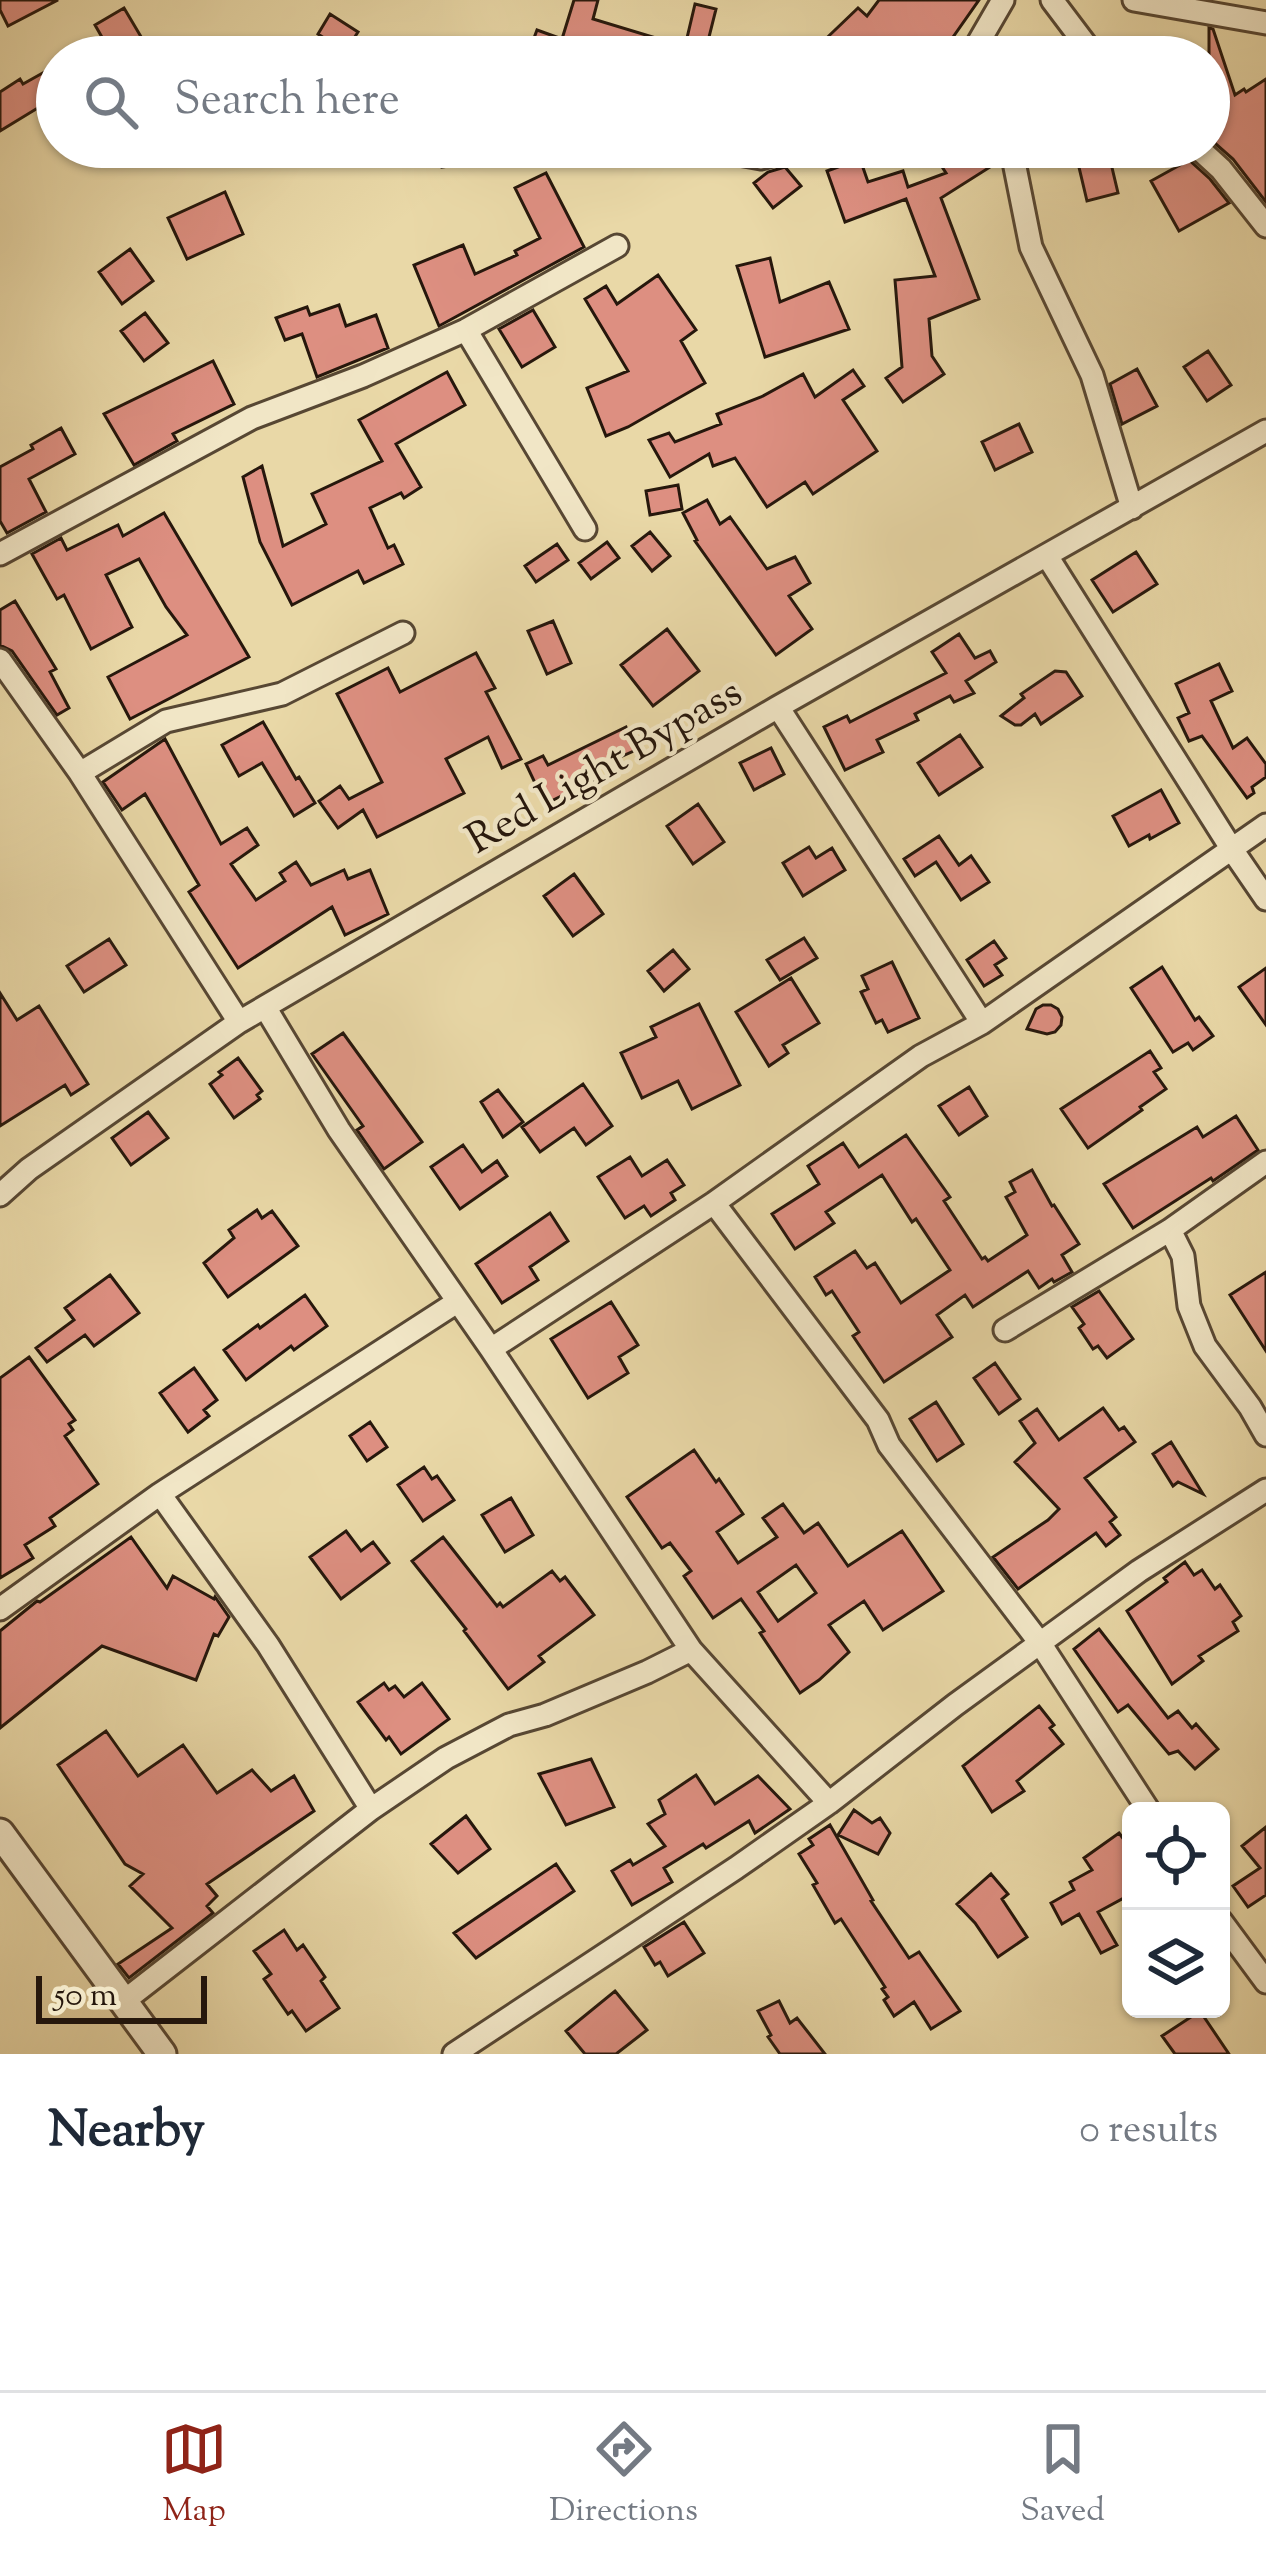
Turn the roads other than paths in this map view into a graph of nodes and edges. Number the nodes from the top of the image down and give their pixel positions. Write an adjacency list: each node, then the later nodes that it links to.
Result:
1 (1003, 0): 5 (street)
2 (1052, 0): 6 (street)
3 (1134, 0): 4 (street)
4 (1266, 23)
5 (982, 36)
6 (1077, 36)
7 (1015, 168): 13 (street)
8 (1220, 168): 9 (street)
9 (1266, 226)
10 (617, 246): 11 (street)
11 (466, 330): 14 (street); 15 (street)
12 (1266, 431): 13 (street, Red Light Bypass)
13 (1132, 508): 16 (street, Red Light Bypass)
14 (585, 529)
15 (0, 554)
16 (1047, 556): 19 (street, Red Light Bypass); 22 (street)
17 (403, 633): 20 (street)
18 (0, 660): 20 (street)
19 (778, 707): 24 (street, Red Light Bypass); 26 (street)
20 (80, 773): 25 (street)
21 (1266, 825): 22 (street)
22 (1231, 848): 23 (street); 26 (street)
23 (1266, 899)
24 (265, 1007): 25 (street, Red Light Bypass); 31 (street)
25 (239, 1022): 28 (street, Red Light Bypass)
26 (982, 1023): 29 (street)
27 (1266, 1162): 30 (street)
28 (0, 1195)
29 (714, 1203): 33 (street); 38 (street)
30 (1170, 1230): 32 (street); 34 (street)
31 (457, 1301): 33 (street); 36 (street)
32 (1005, 1330)
33 (491, 1348): 39 (street)
34 (1266, 1436)
35 (1266, 1490): 38 (street)
36 (160, 1494): 37 (street); 42 (street)
37 (0, 1609)
38 (1040, 1643): 40 (street); 41 (street)
39 (691, 1650): 41 (street); 42 (street)
40 (1143, 1802)
41 (829, 1803): 48 (street)
42 (370, 1809): 46 (street)
43 (0, 1833): 46 (street)
44 (1230, 1934): 45 (street)
45 (1266, 1982)
46 (124, 2002): 47 (street)
47 (162, 2054)
48 (454, 2054)

